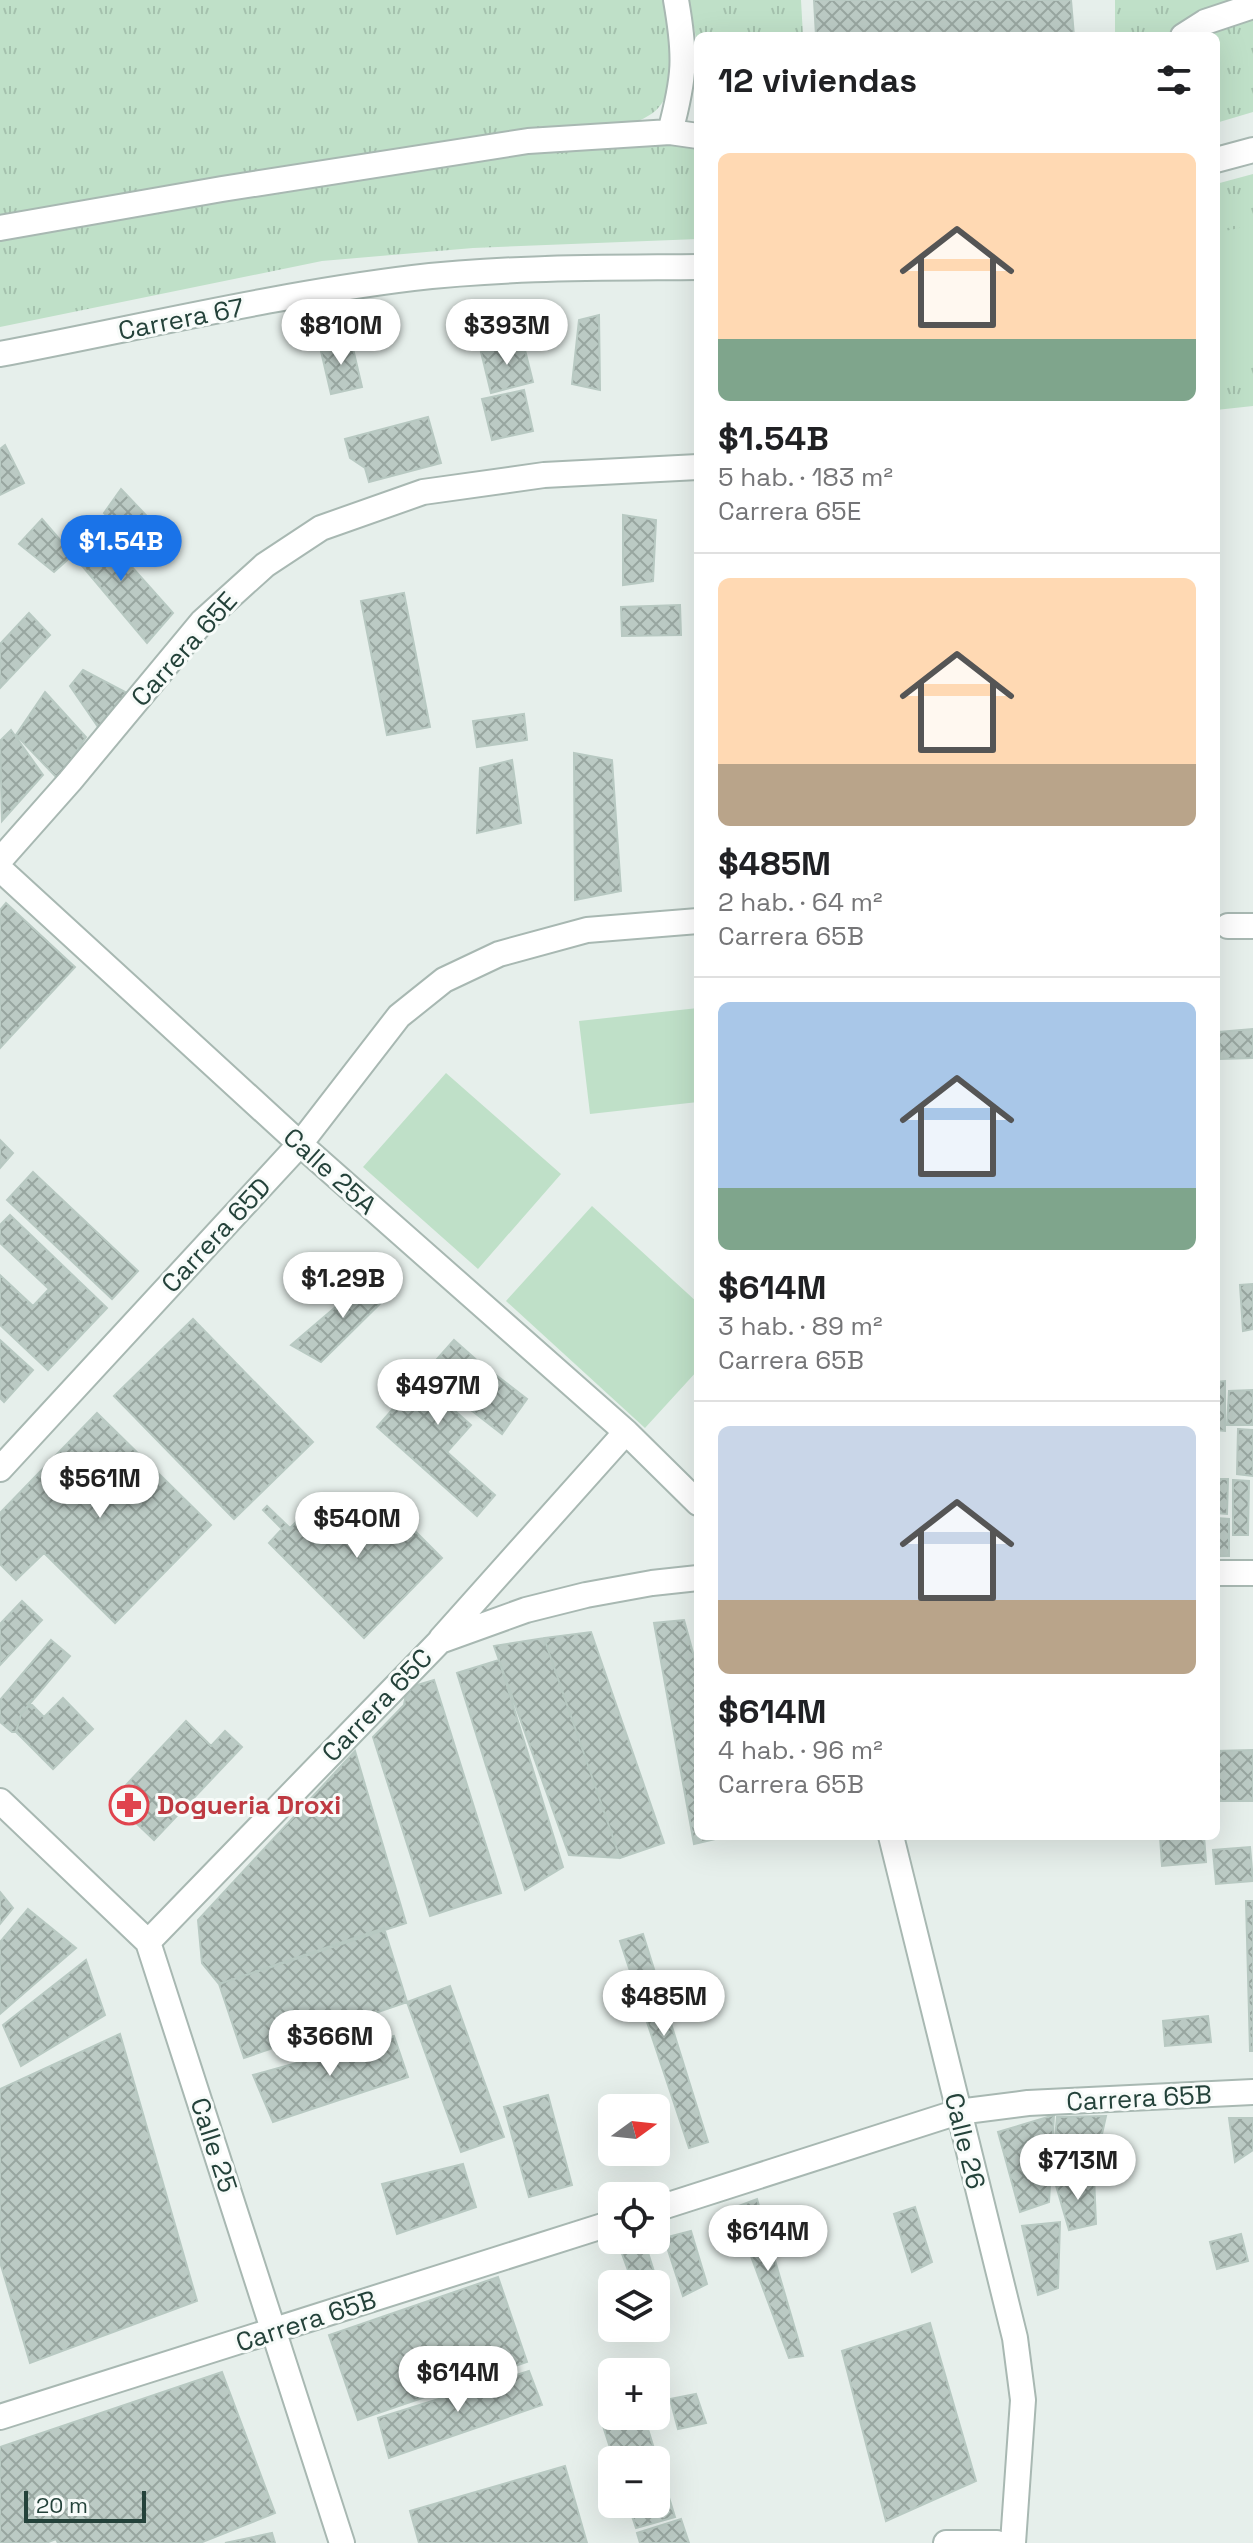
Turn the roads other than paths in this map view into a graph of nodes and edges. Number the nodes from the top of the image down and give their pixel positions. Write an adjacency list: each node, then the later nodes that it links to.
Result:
1 (676, 0): 4 (street)
2 (1253, 6): 3 (street)
3 (1189, 32)
4 (670, 132): 5 (street); 8 (street)
5 (694, 135)
6 (1253, 150): 7 (street)
7 (1220, 159)
8 (0, 228)
9 (694, 267): 10 (street, Carrera 67)
10 (0, 354)
11 (694, 467): 12 (street, Carrera 65E)
12 (0, 860)
13 (0, 869): 17 (street, Calle 25A)
14 (694, 921): 17 (street, Carrera 65D)
15 (1228, 926): 16 (street)
16 (1253, 926)
17 (300, 1144): 18 (street, Calle 25A); 19 (street, Carrera 65D)
18 (626, 1432): 20 (street, Calle 25A); 24 (street, Carrera 65C)
19 (0, 1469)
20 (694, 1499)
21 (1220, 1573): 22 (street)
22 (1253, 1573)
23 (694, 1578): 24 (street, Carrera 65C)
24 (440, 1641): 27 (street, Carrera 65C)
25 (0, 1801): 27 (street, Calle 25)
26 (892, 1840): 29 (street, Calle 26)
27 (148, 1942): 32 (street, Calle 25)
28 (1253, 2092): 29 (street, Carrera 65B)
29 (958, 2112): 30 (street, Carrera 65B); 37 (street, Calle 26)
30 (670, 2205)
31 (598, 2228): 32 (street, Carrera 65B)
32 (274, 2332): 33 (street, Carrera 65B); 34 (street, Calle 25)
33 (0, 2417)
34 (342, 2543)
35 (946, 2543): 36 (street)
36 (997, 2543)
37 (1013, 2543)

